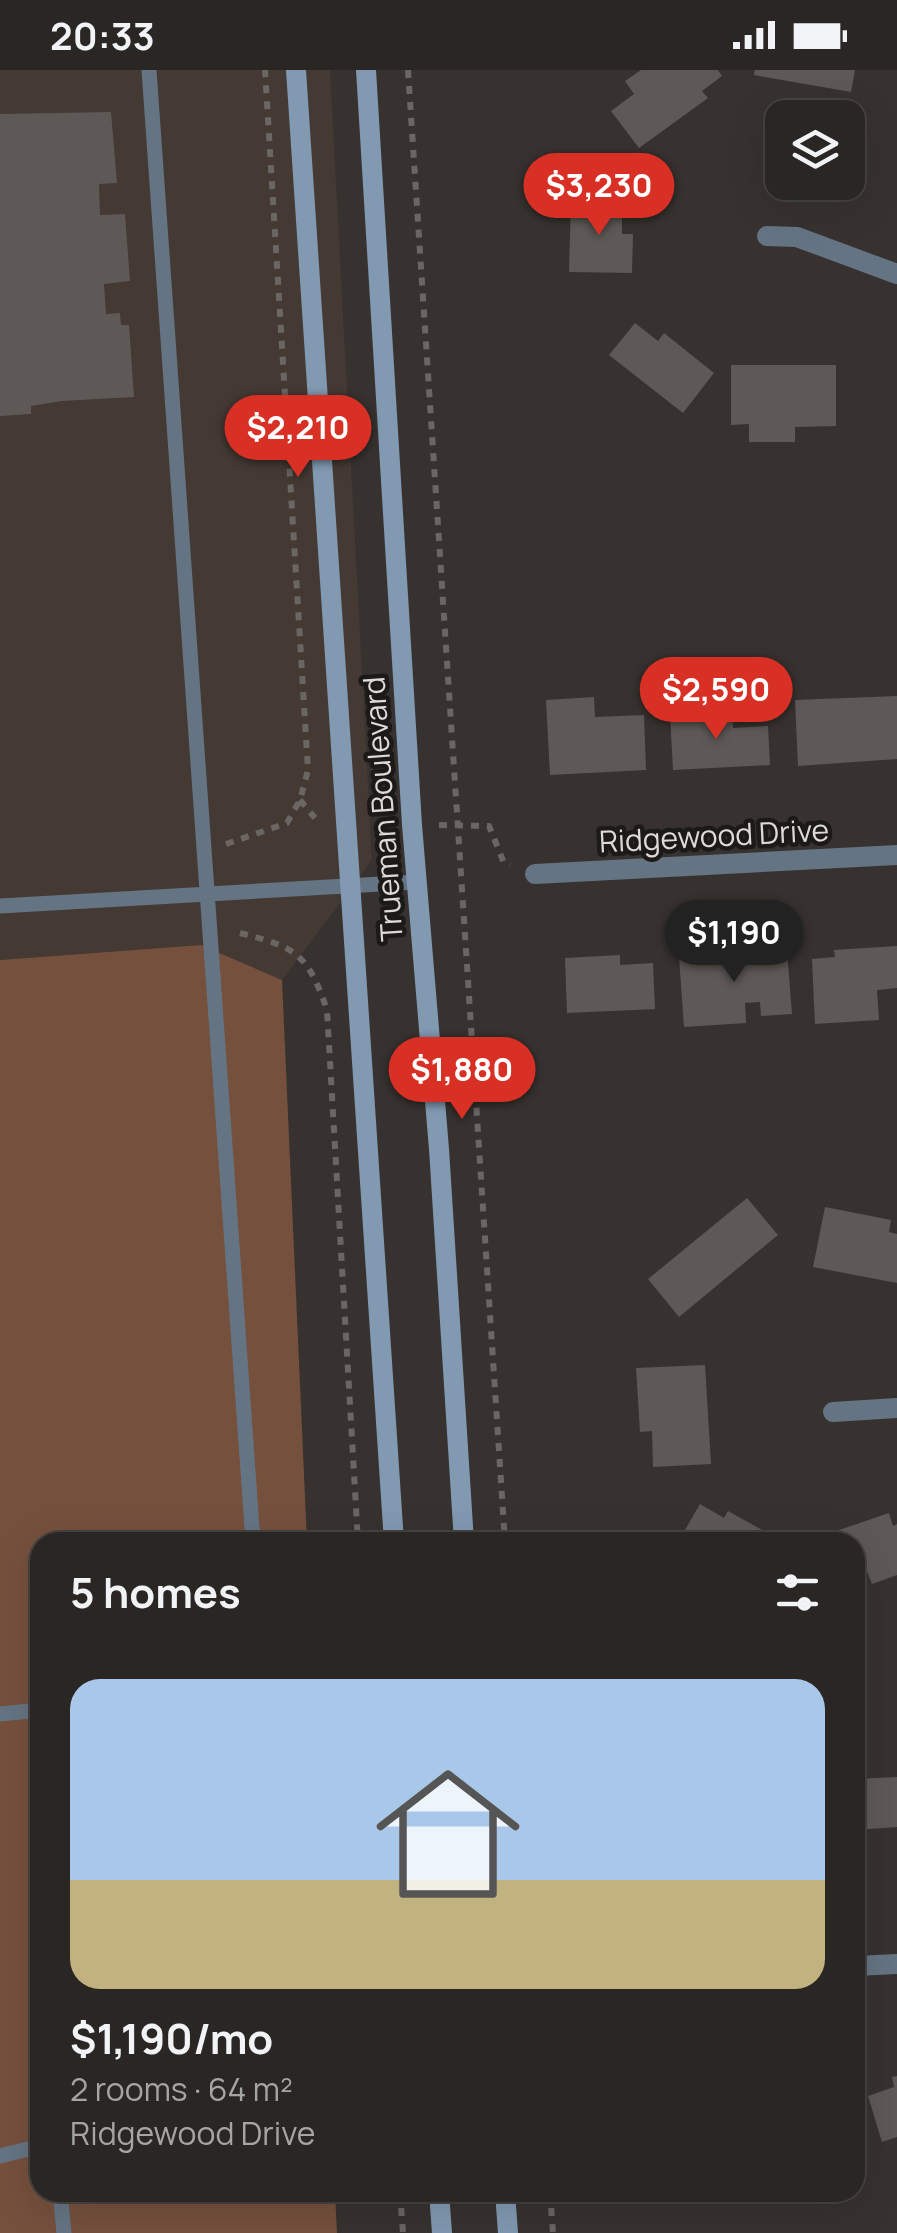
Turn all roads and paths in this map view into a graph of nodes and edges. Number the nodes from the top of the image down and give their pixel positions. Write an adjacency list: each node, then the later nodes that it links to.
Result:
1 (149, 70): 12 (lane)
2 (265, 70): 8 (path)
3 (296, 70): 16 (main road, Trueman Boulevard)
4 (366, 70): 11 (main road, Trueman Boulevard)
5 (408, 70): 10 (path)
6 (766, 236): 7 (street)
7 (897, 274)
8 (300, 800): 9 (path); 12 (path)
9 (315, 818)
10 (456, 824): 11 (path); 14 (path); 28 (path)
11 (412, 825): 15 (main road, Trueman Boulevard)
12 (201, 850): 17 (lane)
13 (897, 856): 14 (street, Ridgewood Drive)
14 (535, 874)
15 (416, 882): 16 (lane); 27 (main road, Trueman Boulevard)
16 (350, 887): 17 (lane); 26 (main road, Trueman Boulevard)
17 (204, 892): 18 (lane); 24 (lane)
18 (0, 906)
19 (240, 933): 21 (path)
20 (320, 962): 21 (path)
21 (314, 970): 25 (path)
22 (897, 1408): 23 (street)
23 (833, 1412)
24 (251, 1532)
25 (357, 1532)
26 (393, 1532)
27 (463, 1532)
28 (505, 1532)
29 (30, 1711): 30 (lane)
30 (0, 1714)
31 (897, 1964): 32 (street)
32 (865, 1966)
33 (30, 2148): 34 (lane)
34 (0, 2156)
35 (61, 2202): 40 (lane)
36 (400, 2202): 41 (path)
37 (440, 2202): 42 (main road)
38 (506, 2202): 43 (main road)
39 (551, 2202): 44 (path)
40 (64, 2233)
41 (402, 2233)
42 (442, 2233)
43 (508, 2233)
44 (553, 2233)

